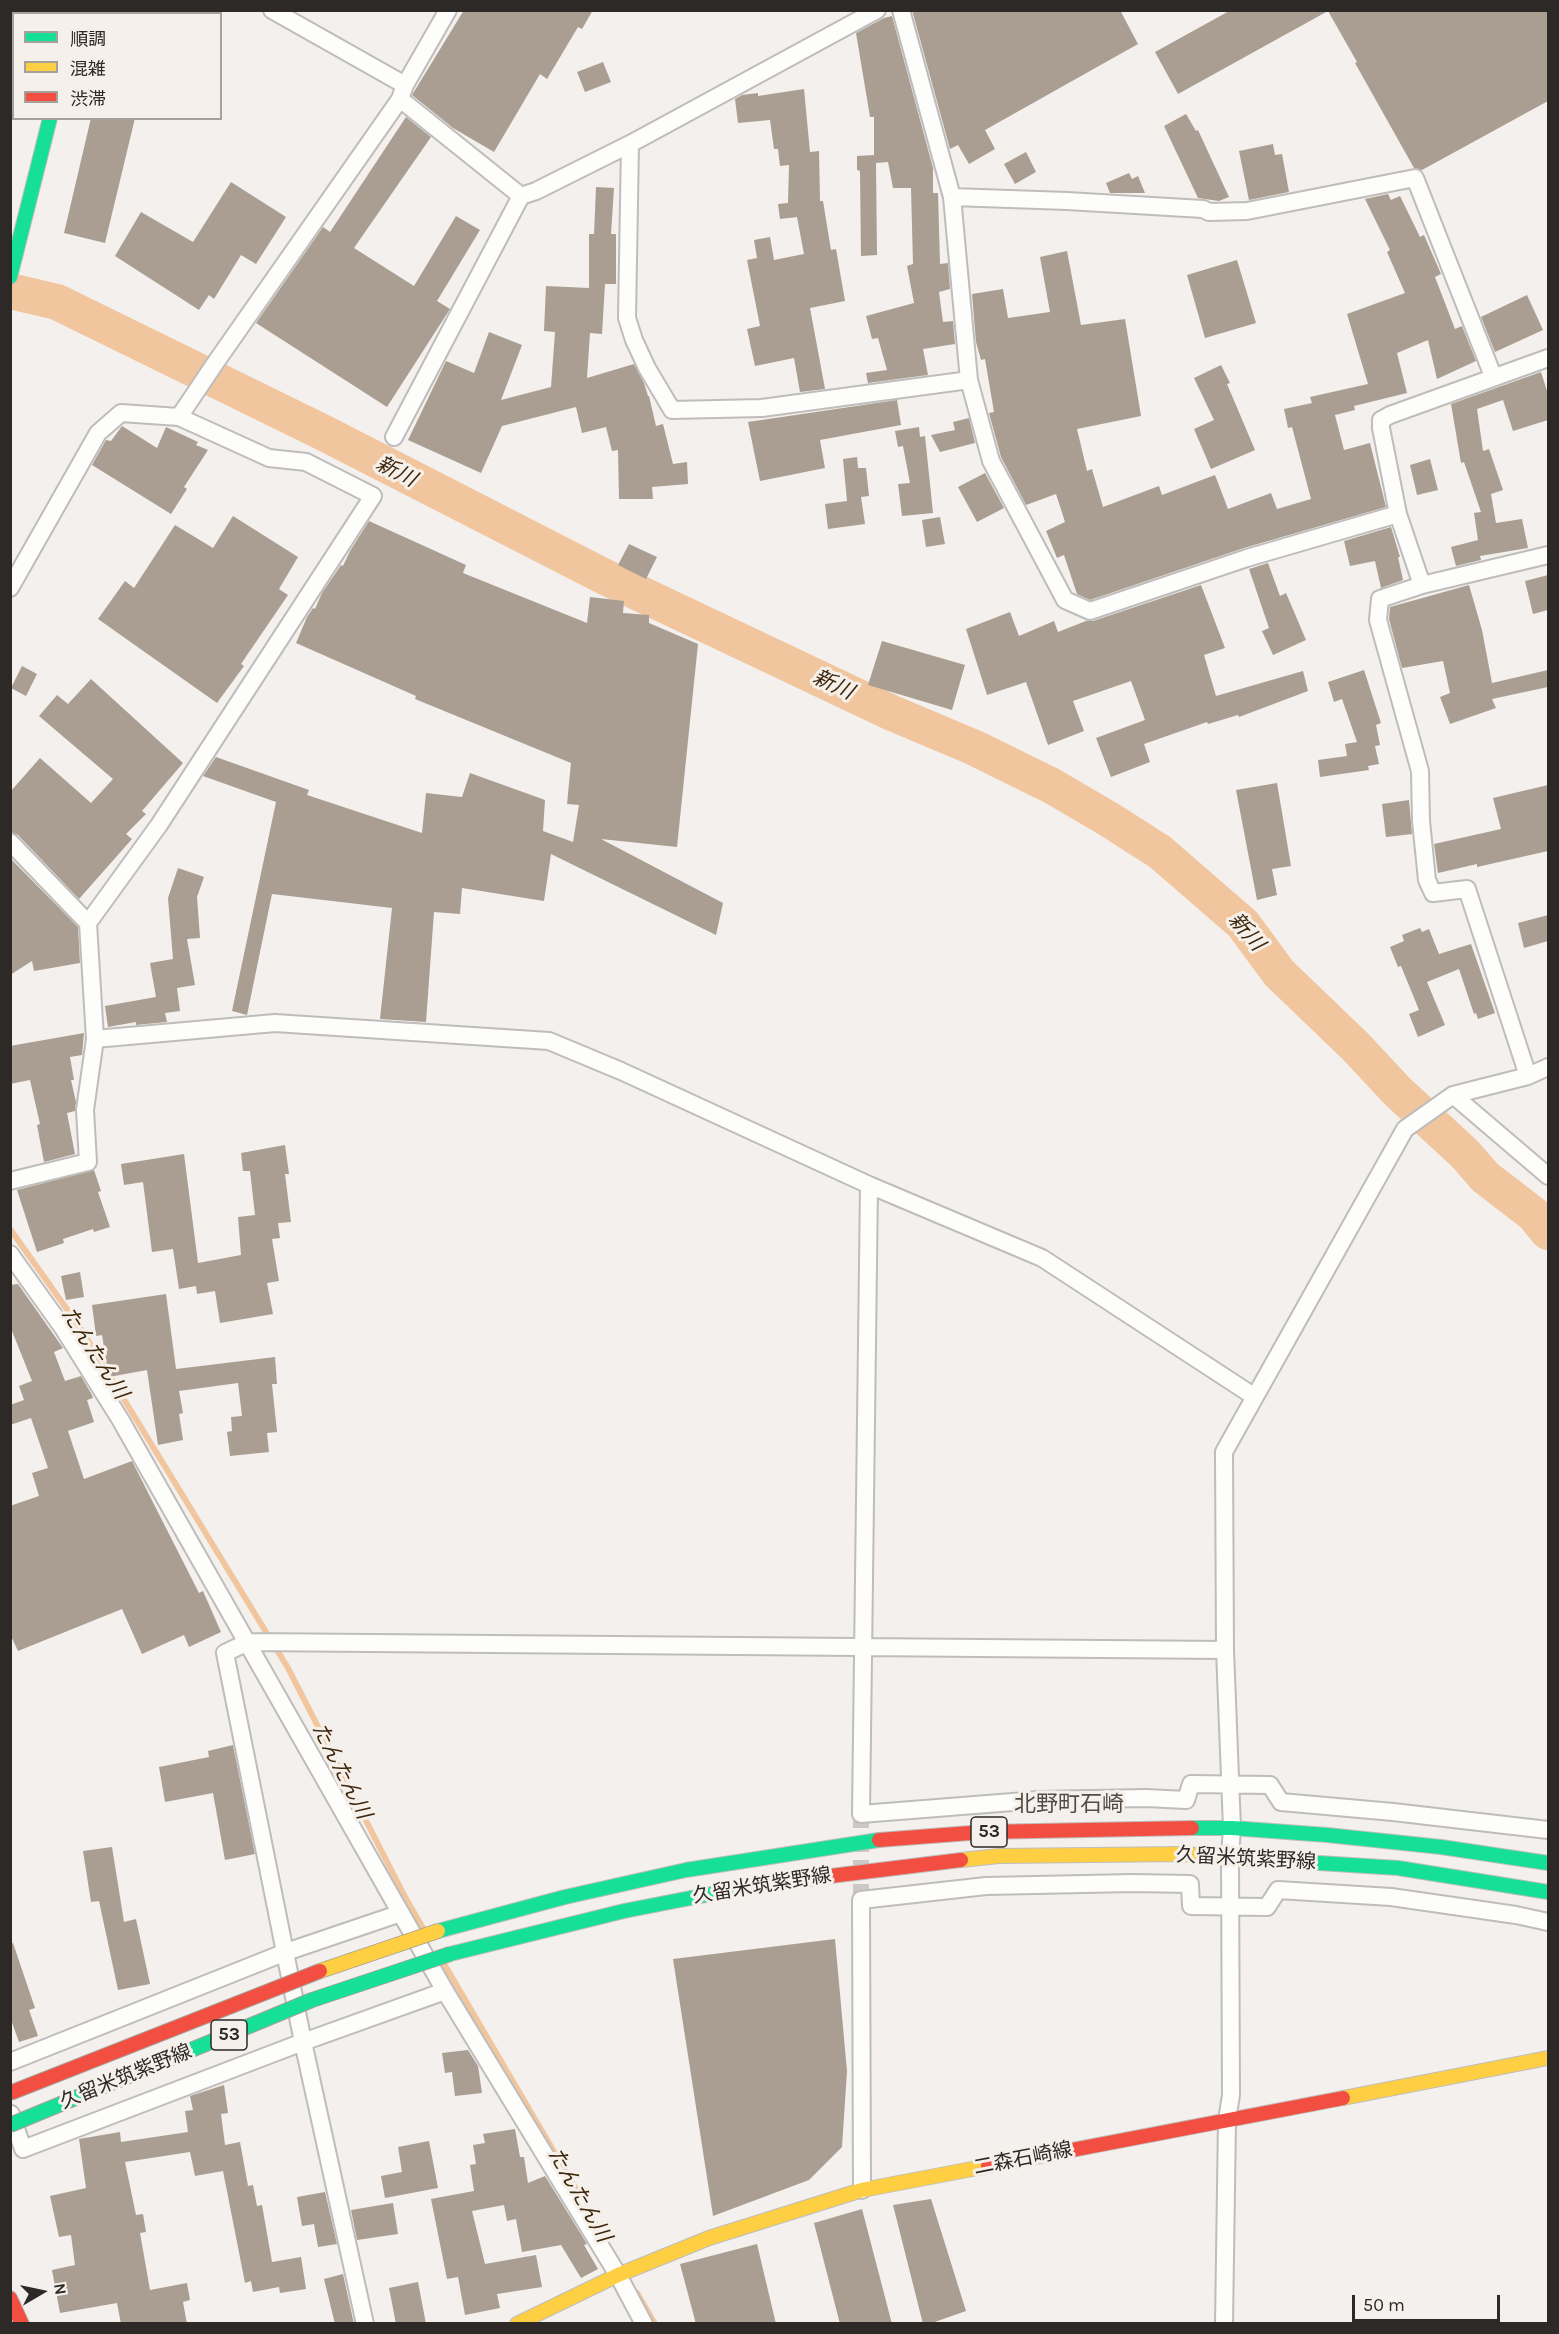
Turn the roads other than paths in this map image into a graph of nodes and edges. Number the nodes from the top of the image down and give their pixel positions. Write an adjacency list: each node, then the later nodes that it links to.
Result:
1 (272, 10): 5 (street)
2 (448, 10): 5 (street)
3 (878, 10): 7 (street)
4 (901, 10): 9 (street)
5 (403, 92): 8 (street); 14 (street)
6 (49, 120): 10 (main road)
7 (630, 144): 8 (street); 13 (street)
8 (521, 196): 15 (street)
9 (952, 197): 12 (street); 13 (street)
10 (10, 277)
11 (1548, 358): 12 (street)
12 (1493, 376): 16 (street)
13 (969, 380): 16 (street)
14 (179, 417): 19 (street); 21 (street)
15 (394, 437)
16 (1398, 514): 18 (street)
17 (1548, 555): 18 (street)
18 (1422, 585): 24 (street)
19 (10, 588)
20 (10, 842): 21 (street)
21 (88, 923): 22 (street)
22 (95, 1039): 27 (street); 28 (street)
23 (1548, 1067): 24 (street)
24 (1528, 1076): 25 (street)
25 (1453, 1095): 26 (street); 30 (street)
26 (1548, 1176)
27 (10, 1181)
28 (869, 1185): 30 (street); 32 (street)
29 (10, 1254): 31 (street)
30 (1255, 1397): 33 (street)
31 (248, 1642): 32 (street); 41 (street); 43 (street)
32 (864, 1648): 33 (street); 34 (street)
33 (1226, 1650): 34 (street)
34 (1230, 1785): 35 (street); 36 (street)
35 (1232, 1828): 37 (street); 38 (main road, 久留米筑紫野線 / 53); 48 (main road, 久留米筑紫野線 / 53, bridge)
36 (1548, 1830)
37 (1230, 1857): 39 (main road, 久留米筑紫野線 / 53); 40 (street); 51 (main road, 久留米筑紫野線 / 53, bridge)
38 (1548, 1863)
39 (1548, 1892)
40 (1230, 1906): 42 (street); 50 (street); 52 (street)
41 (401, 1913): 43 (street); 44 (street)
42 (1548, 1922)
43 (286, 1952): 45 (street); 47 (street)
44 (445, 1991): 45 (street); 53 (street)
45 (303, 2042): 49 (street); 56 (street)
46 (1548, 2058): 50 (main road, 二森石崎線)
47 (10, 2062)
48 (10, 2093)
49 (10, 2114)
50 (1227, 2120): 52 (main road, 二森石崎線); 59 (street)
51 (10, 2125)
52 (862, 2190): 53 (main road, 二森石崎線)
53 (618, 2275): 57 (main road, 二森石崎線); 58 (street)
54 (10, 2298): 55 (main road)
55 (22, 2324)
56 (365, 2324)
57 (517, 2324)
58 (644, 2324)
59 (1224, 2324)

